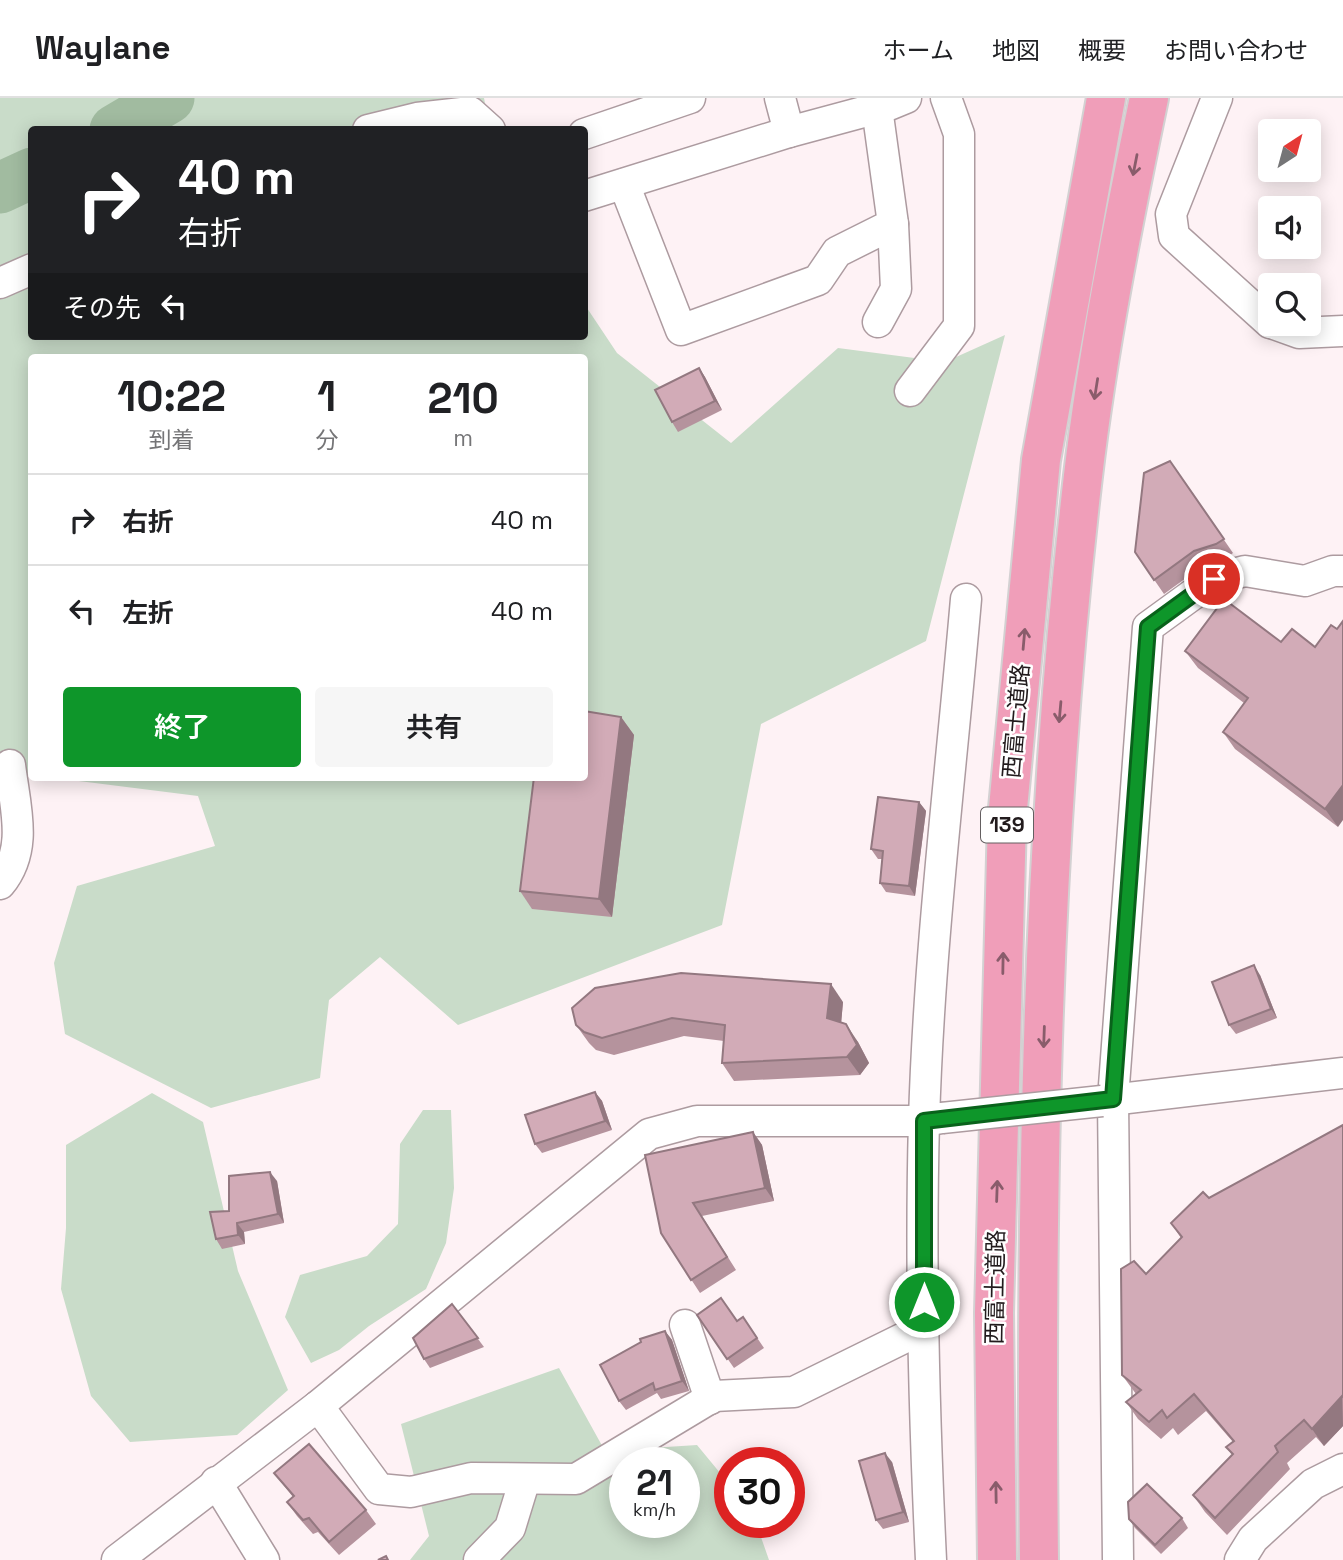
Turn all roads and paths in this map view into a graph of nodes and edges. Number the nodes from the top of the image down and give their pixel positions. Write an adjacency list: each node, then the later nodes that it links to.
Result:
1 (690, 98): 12 (street)
2 (780, 98): 11 (street)
3 (906, 98): 8 (street)
4 (946, 98): 22 (street)
5 (1106, 98): 41 (highway, 西富士道路 / 139, one-way to 5)
6 (1149, 98): 42 (highway, 西富士道路 / 139, one-way to 42)
7 (1217, 98): 18 (street)
8 (877, 108): 11 (street); 15 (street)
9 (482, 113): 10 (street)
10 (384, 126)
11 (789, 132): 13 (street)
12 (588, 133)
13 (624, 184): 14 (street); 15 (street)
14 (588, 195)
15 (893, 224): 19 (street)
16 (28, 271): 17 (street)
17 (0, 283)
18 (1258, 311)
19 (878, 322)
20 (1343, 331): 21 (street)
21 (1321, 332)
22 (910, 391)
23 (1343, 571): 28 (street)
24 (966, 599): 29 (street)
25 (10, 765): 26 (street)
26 (0, 884)
27 (1343, 1073): 28 (street)
28 (1108, 1100): 29 (street, bridge); 43 (street)
29 (933, 1119): 31 (street); 33 (street)
30 (685, 1325): 32 (street)
31 (924, 1328): 32 (street); 40 (street)
32 (710, 1399): 35 (street)
33 (318, 1406): 35 (street); 36 (street)
34 (1343, 1469): 44 (street)
35 (526, 1479): 39 (street)
36 (216, 1482): 37 (street); 38 (street)
37 (117, 1560)
38 (264, 1560)
39 (479, 1560)
40 (931, 1560)
41 (997, 1560)
42 (1039, 1560)
43 (1118, 1560)
44 (1240, 1560)

